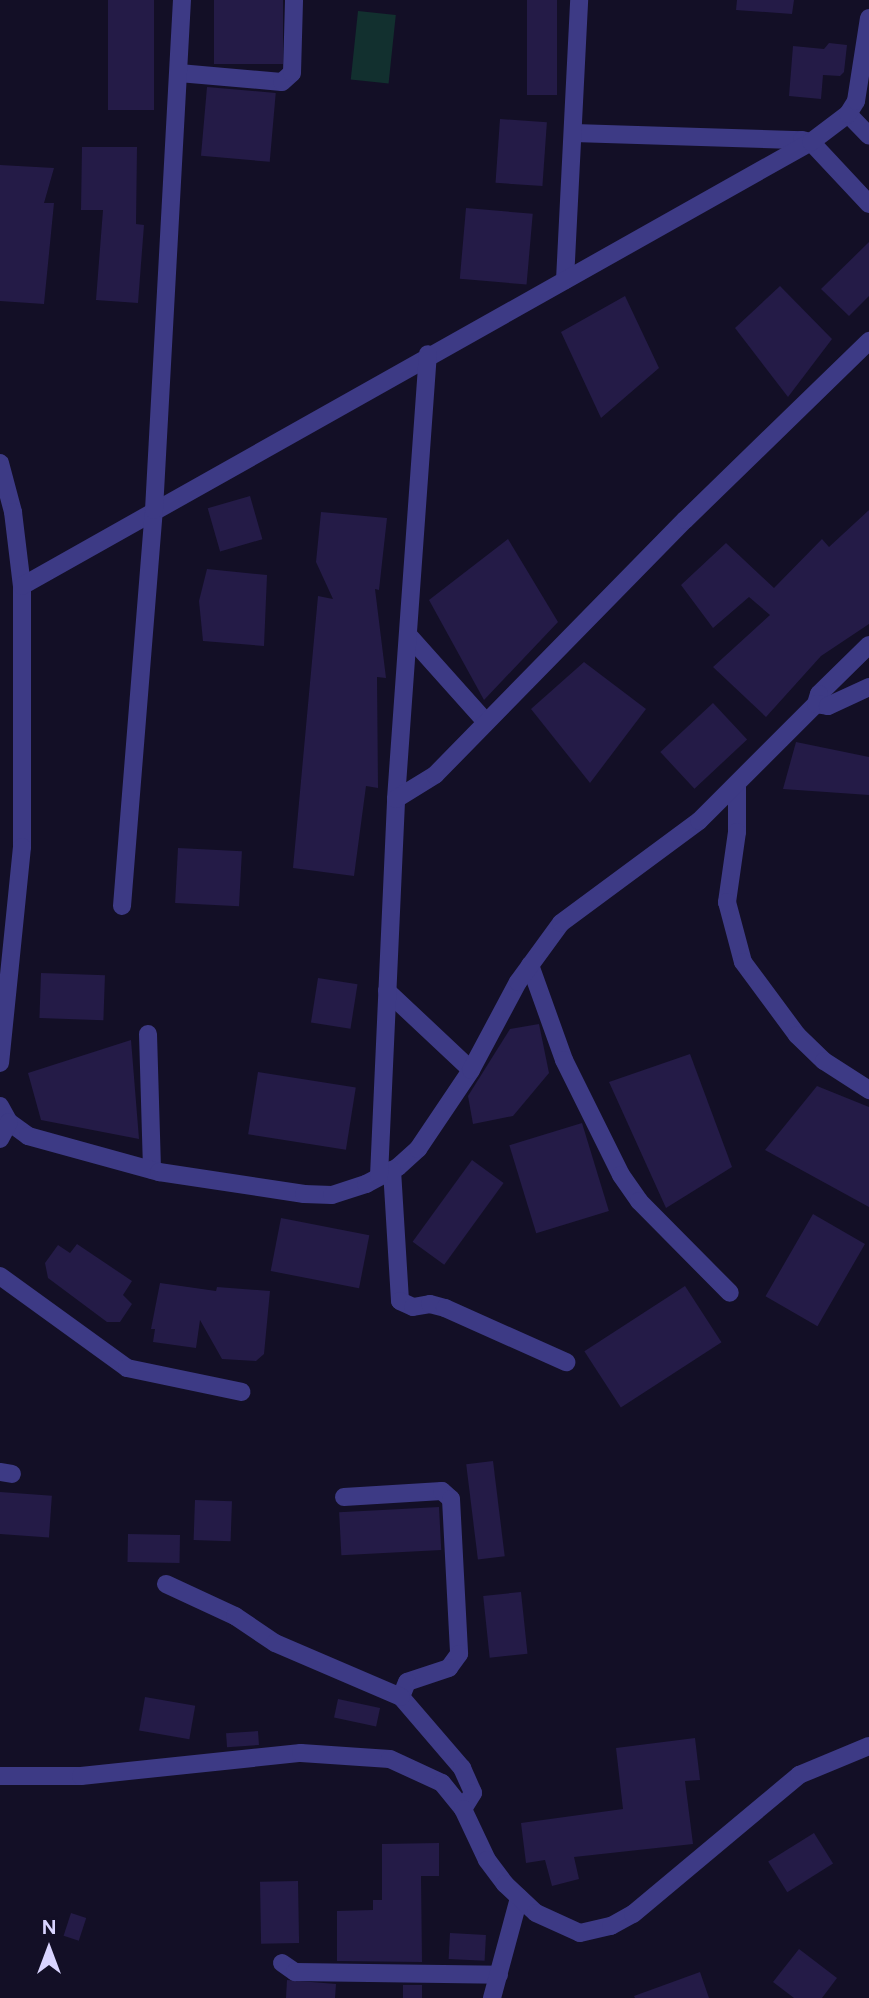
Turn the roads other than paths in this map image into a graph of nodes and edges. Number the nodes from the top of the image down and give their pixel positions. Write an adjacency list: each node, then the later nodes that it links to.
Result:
1 (182, 0): 5 (street)
2 (294, 0): 5 (street)
3 (579, 0): 7 (street)
4 (869, 18): 6 (street)
5 (179, 73): 15 (street)
6 (848, 114): 8 (street); 9 (street)
7 (574, 133): 9 (street); 11 (street)
8 (869, 136)
9 (811, 142): 10 (street); 11 (street)
10 (869, 204)
11 (565, 280): 13 (street)
12 (869, 341): 21 (street)
13 (428, 354): 15 (street); 17 (street)
14 (0, 463): 16 (street)
15 (154, 510): 16 (street); 25 (street)
16 (22, 586): 24 (street)
17 (410, 637): 21 (street); 23 (street)
18 (869, 646): 20 (street)
19 (869, 687): 20 (street)
20 (816, 704): 22 (street)
21 (486, 722): 23 (street)
22 (737, 787): 27 (street); 32 (street)
23 (396, 799): 28 (street)
24 (15, 897): 26 (street); 30 (street)
25 (122, 906)
26 (0, 917)
27 (530, 965): 31 (street); 39 (street)
28 (387, 990): 31 (street); 37 (street)
29 (148, 1034): 36 (street)
30 (0, 1063)
31 (471, 1070): 37 (street)
32 (869, 1090)
33 (0, 1106): 34 (street)
34 (9, 1122): 35 (street); 36 (street)
35 (0, 1139)
36 (152, 1170): 37 (street)
37 (385, 1173): 40 (street)
38 (0, 1276): 41 (street)
39 (730, 1293)
40 (566, 1362)
41 (242, 1392)
42 (344, 1497): 44 (street)
43 (166, 1584): 44 (street)
44 (401, 1697): 47 (street)
45 (869, 1746): 48 (street)
46 (0, 1776): 47 (street)
47 (463, 1809): 48 (street)
48 (519, 1898): 50 (street)
49 (282, 1963): 50 (street)
50 (499, 1975): 51 (street)
51 (492, 1998)

